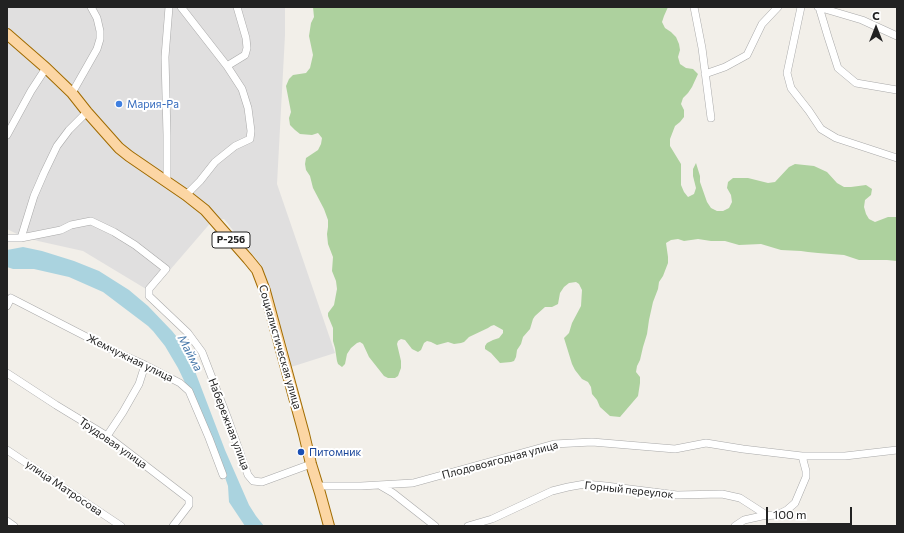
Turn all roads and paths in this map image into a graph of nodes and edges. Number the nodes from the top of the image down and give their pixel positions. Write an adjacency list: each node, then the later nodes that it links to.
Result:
1 (90, 7): 15 (street)
2 (238, 7): 11 (street)
3 (694, 7): 13 (street)
4 (778, 7): 13 (street)
5 (801, 7): 19 (street)
6 (819, 7): 10 (street); 14 (street)
7 (182, 8): 8 (street); 11 (street)
8 (169, 10): 20 (street)
9 (7, 34): 12 (main road, Социалистическая улица / Р-256)
10 (897, 36)
11 (227, 66): 21 (street)
12 (46, 68): 15 (main road, Социалистическая улица / Р-256); 18 (street)
13 (705, 74): 17 (street)
14 (897, 90)
15 (72, 93): 16 (main road, Социалистическая улица / Р-256)
16 (88, 112): 20 (main road, Социалистическая улица / Р-256); 23 (street)
17 (711, 118)
18 (7, 135)
19 (897, 158)
20 (167, 183): 21 (main road, Социалистическая улица / Р-256)
21 (186, 195): 31 (main road, Социалистическая улица / Р-256)
22 (7, 238): 23 (street, Набережная улица)
23 (22, 238): 31 (street, Набережная улица)
24 (7, 306): 25 (street, Жемчужная улица)
25 (145, 365): 27 (street); 32 (street, Жемчужная улица)
26 (7, 374): 27 (street, Трудовая улица)
27 (107, 436): 40 (street, Трудовая улица)
28 (7, 450): 39 (street, улица Матросова)
29 (897, 450): 30 (street, Плодовоягодная улица)
30 (802, 456): 34 (street, Плодовоягодная улица); 35 (street)
31 (310, 464): 33 (main road, Социалистическая улица / Р-256)
32 (222, 474)
33 (318, 486): 34 (street, Плодовоягодная улица); 41 (main road, Социалистическая улица / Р-256)
34 (380, 486): 36 (street)
35 (768, 516): 44 (street, Горный переулок); 45 (street)
36 (424, 518): 42 (street); 43 (street)
37 (7, 521): 38 (street)
38 (14, 526)
39 (121, 526)
40 (173, 526)
41 (329, 526)
42 (425, 526)
43 (435, 526)
44 (468, 526)
45 (735, 526)

